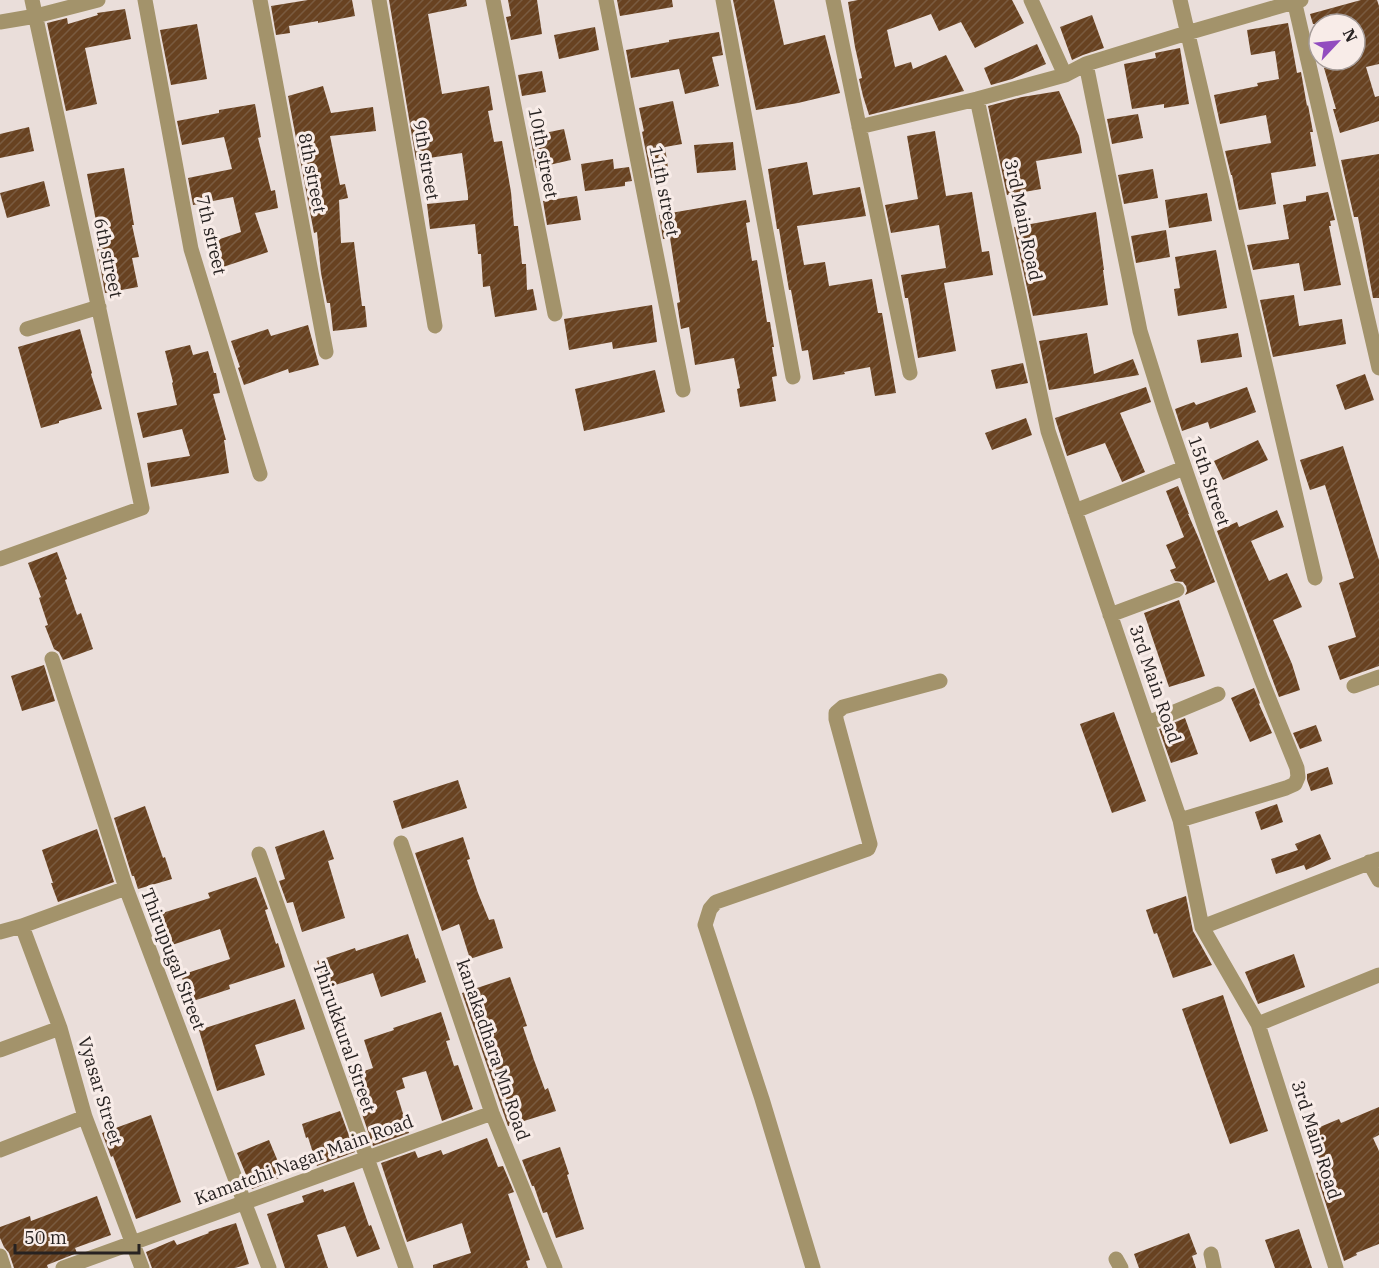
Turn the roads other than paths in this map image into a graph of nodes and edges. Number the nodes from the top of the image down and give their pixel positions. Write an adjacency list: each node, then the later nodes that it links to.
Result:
1 (32, 0): 13 (street)
2 (98, 0): 13 (street)
3 (145, 0): 30 (street, 7th street)
4 (260, 0): 24 (street, 8th street)
5 (380, 0): 22 (street, 9th street)
6 (493, 0): 21 (street, 10th street)
7 (606, 0): 28 (street, 11th street)
8 (723, 0): 27 (street)
9 (833, 0): 19 (street)
10 (1031, 0): 17 (street)
11 (1180, 0): 15 (street)
12 (1297, 0): 15 (street); 25 (street)
13 (36, 16): 14 (street); 20 (street, 6th street)
14 (0, 22)
15 (1186, 33): 16 (street); 33 (street)
16 (1086, 64): 17 (street); 29 (street, 15th Street)
17 (1065, 75): 18 (street)
18 (978, 99): 19 (street); 31 (street, 3rd Main Road)
19 (859, 127): 26 (street)
20 (99, 308): 23 (street); 32 (street, 6th street)
21 (555, 314)
22 (435, 326)
23 (27, 329)
24 (326, 352)
25 (1379, 368)
26 (910, 373)
27 (793, 377)
28 (683, 390)
29 (1184, 468): 31 (street); 42 (street, 15th Street)
30 (260, 474)
31 (1075, 511): 35 (street, 3rd Main Road)
32 (0, 559)
33 (1315, 578)
34 (1177, 590): 35 (street)
35 (1110, 615): 41 (street, 3rd Main Road)
36 (52, 659): 47 (street, Thirupugal Street)
37 (1379, 677): 39 (street)
38 (940, 681): 68 (street)
39 (1354, 686)
40 (1218, 694): 41 (street)
41 (1148, 723): 42 (street, 3rd Main Road)
42 (1180, 820): 49 (street, 3rd Main Road)
43 (401, 843): 55 (street, kanakadhara Mn Road)
44 (259, 854): 58 (street, Thirukkural Street)
45 (1374, 860): 46 (street); 49 (street)
46 (1379, 880)
47 (126, 888): 48 (street); 59 (street, Thirupugal Street)
48 (22, 926): 50 (street); 53 (street, Vyasar Street)
49 (1202, 927): 52 (street, 3rd Main Road)
50 (0, 932)
51 (1379, 975): 52 (street)
52 (1257, 1024): 69 (street, 3rd Main Road)
53 (60, 1028): 54 (street); 56 (street, Vyasar Street)
54 (0, 1050)
55 (492, 1113): 58 (street, Kamatchi Nagar Main Road); 67 (street, kanakadhara Mn Road)
56 (85, 1116): 57 (street); 60 (street, Vyasar Street)
57 (0, 1150)
58 (366, 1157): 59 (street, Kamatchi Nagar Main Road); 66 (street, Thirukkural Street)
59 (244, 1202): 60 (street, Kamatchi Nagar Main Road); 65 (street, Thirupugal Street)
60 (132, 1243): 63 (street, Kamatchi Nagar Main Road); 64 (street, Vyasar Street)
61 (0, 1256): 62 (street)
62 (4, 1268)
63 (63, 1268)
64 (142, 1268)
65 (269, 1268)
66 (406, 1268)
67 (555, 1268)
68 (813, 1268)
69 (1336, 1268)

